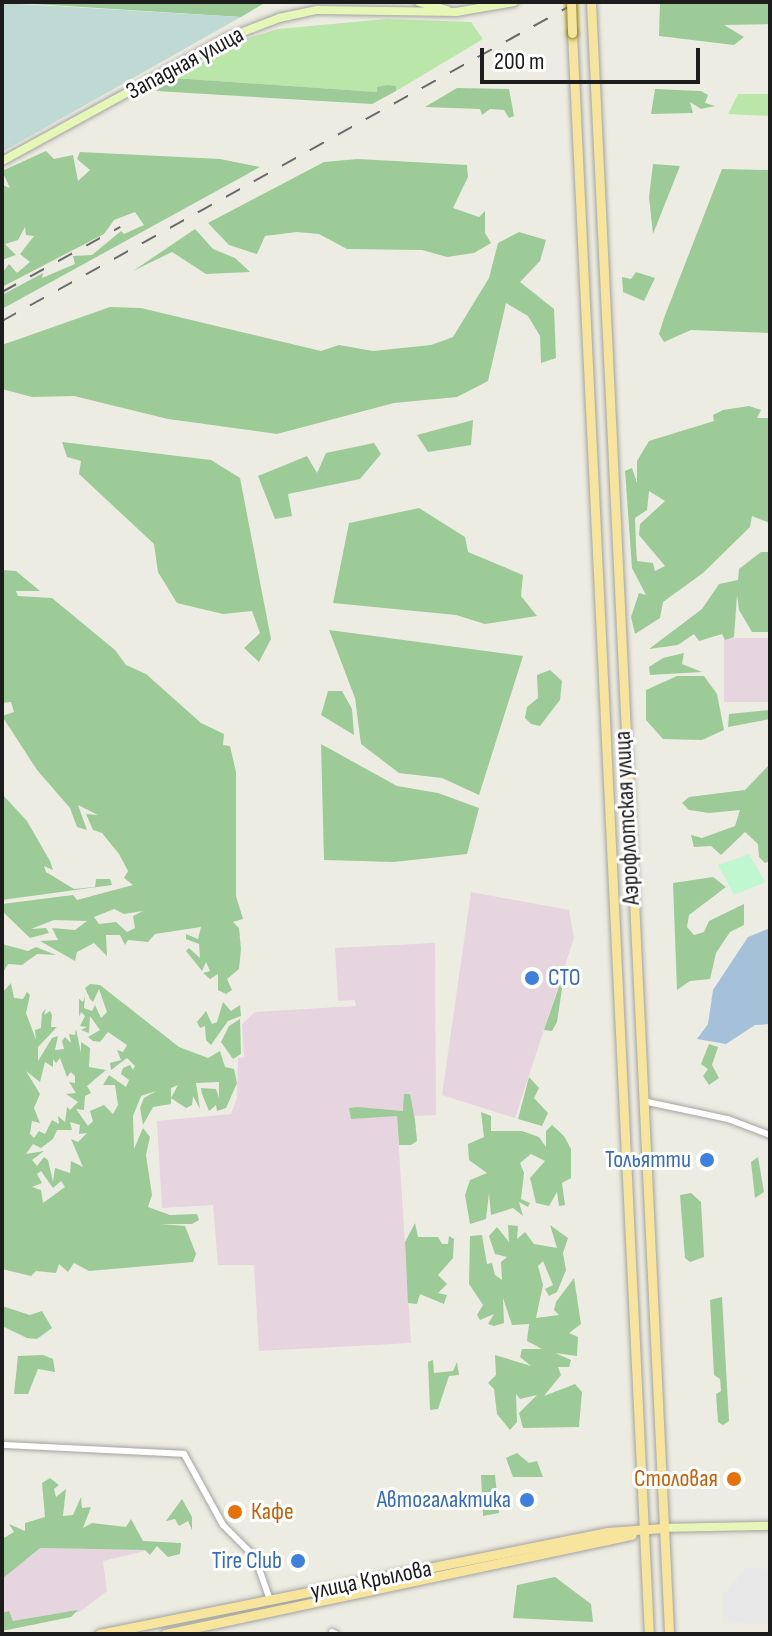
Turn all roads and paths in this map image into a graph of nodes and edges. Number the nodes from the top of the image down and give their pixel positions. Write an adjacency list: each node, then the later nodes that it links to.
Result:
1 (390, 2): 6 (street)
2 (419, 2): 7 (street)
3 (514, 2): 7 (street)
4 (571, 2): 14 (main road, Аэрофлотская улица, bridge)
5 (591, 2): 9 (main road, Аэрофлотская улица)
6 (381, 10): 7 (street, Западная улица); 8 (street, Западная улица)
7 (456, 12)
8 (2, 161)
9 (640, 1101): 10 (street); 13 (main road, Аэрофлотская улица)
10 (770, 1135)
11 (3, 1445): 15 (street)
12 (770, 1526): 13 (street)
13 (663, 1528): 14 (main road, улица Крылова); 19 (main road, Аэрофлотская улица)
14 (643, 1531): 15 (main road, улица Крылова); 17 (main road, улица Крылова); 18 (main road, Аэрофлотская улица)
15 (270, 1600): 16 (main road, улица Крылова)
16 (99, 1634)
17 (165, 1634)
18 (649, 1634)
19 (669, 1634)

